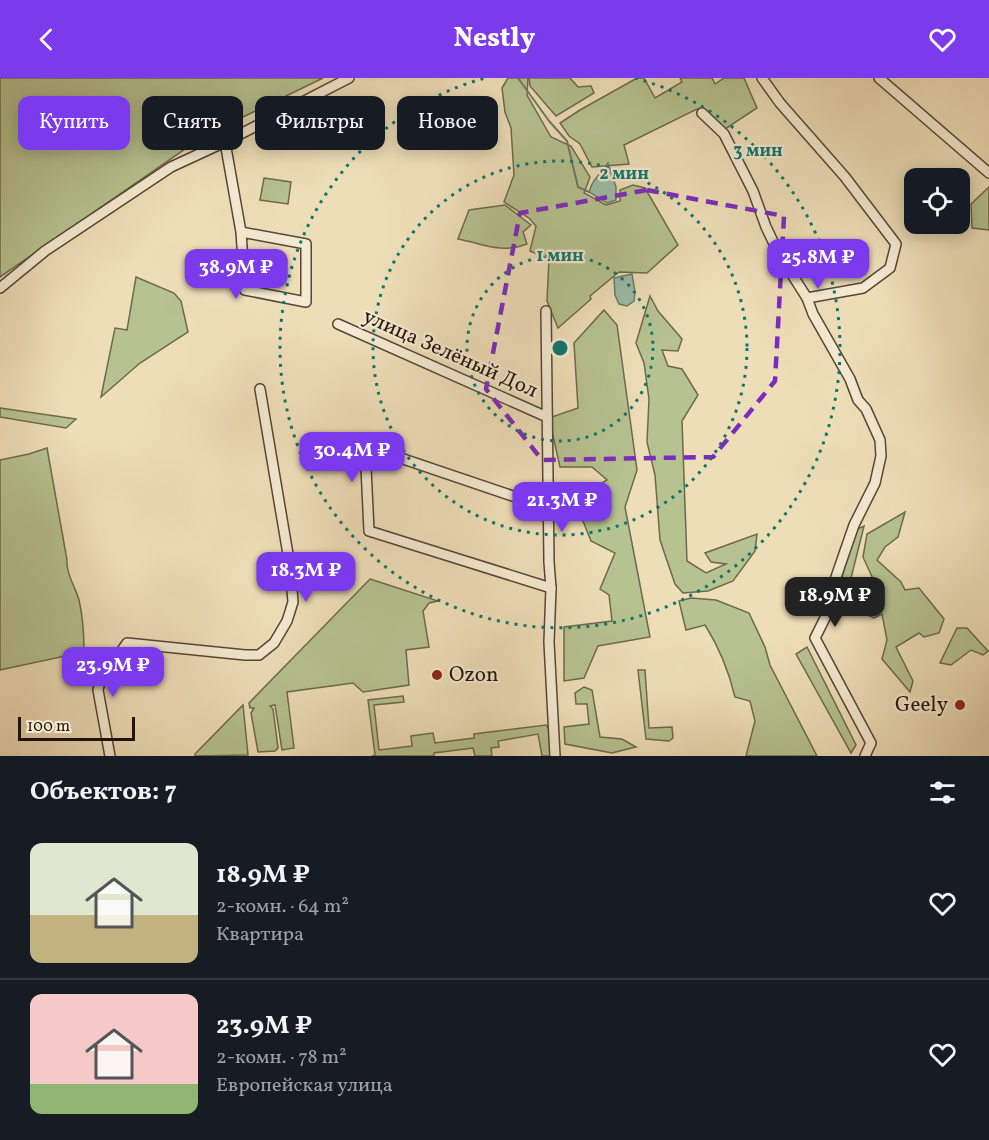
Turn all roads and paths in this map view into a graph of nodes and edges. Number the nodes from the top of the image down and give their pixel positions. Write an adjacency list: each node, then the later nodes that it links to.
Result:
1 (349, 78): 5 (street)
2 (762, 78): 11 (street)
3 (879, 78): 8 (street)
4 (702, 113): 11 (street)
5 (243, 133)
6 (208, 150): 10 (street)
7 (226, 150): 9 (street)
8 (989, 173)
9 (241, 232): 9 (street)
10 (0, 288)
11 (807, 298): 20 (street)
12 (546, 311): 15 (street)
13 (338, 324): 15 (street, улица Зелёный Дол)
14 (260, 389): 18 (street)
15 (547, 417): 16 (street)
16 (548, 508): 17 (street); 17 (street)
17 (551, 588): 19 (street)
18 (110, 756)
19 (555, 756)
20 (865, 756)

